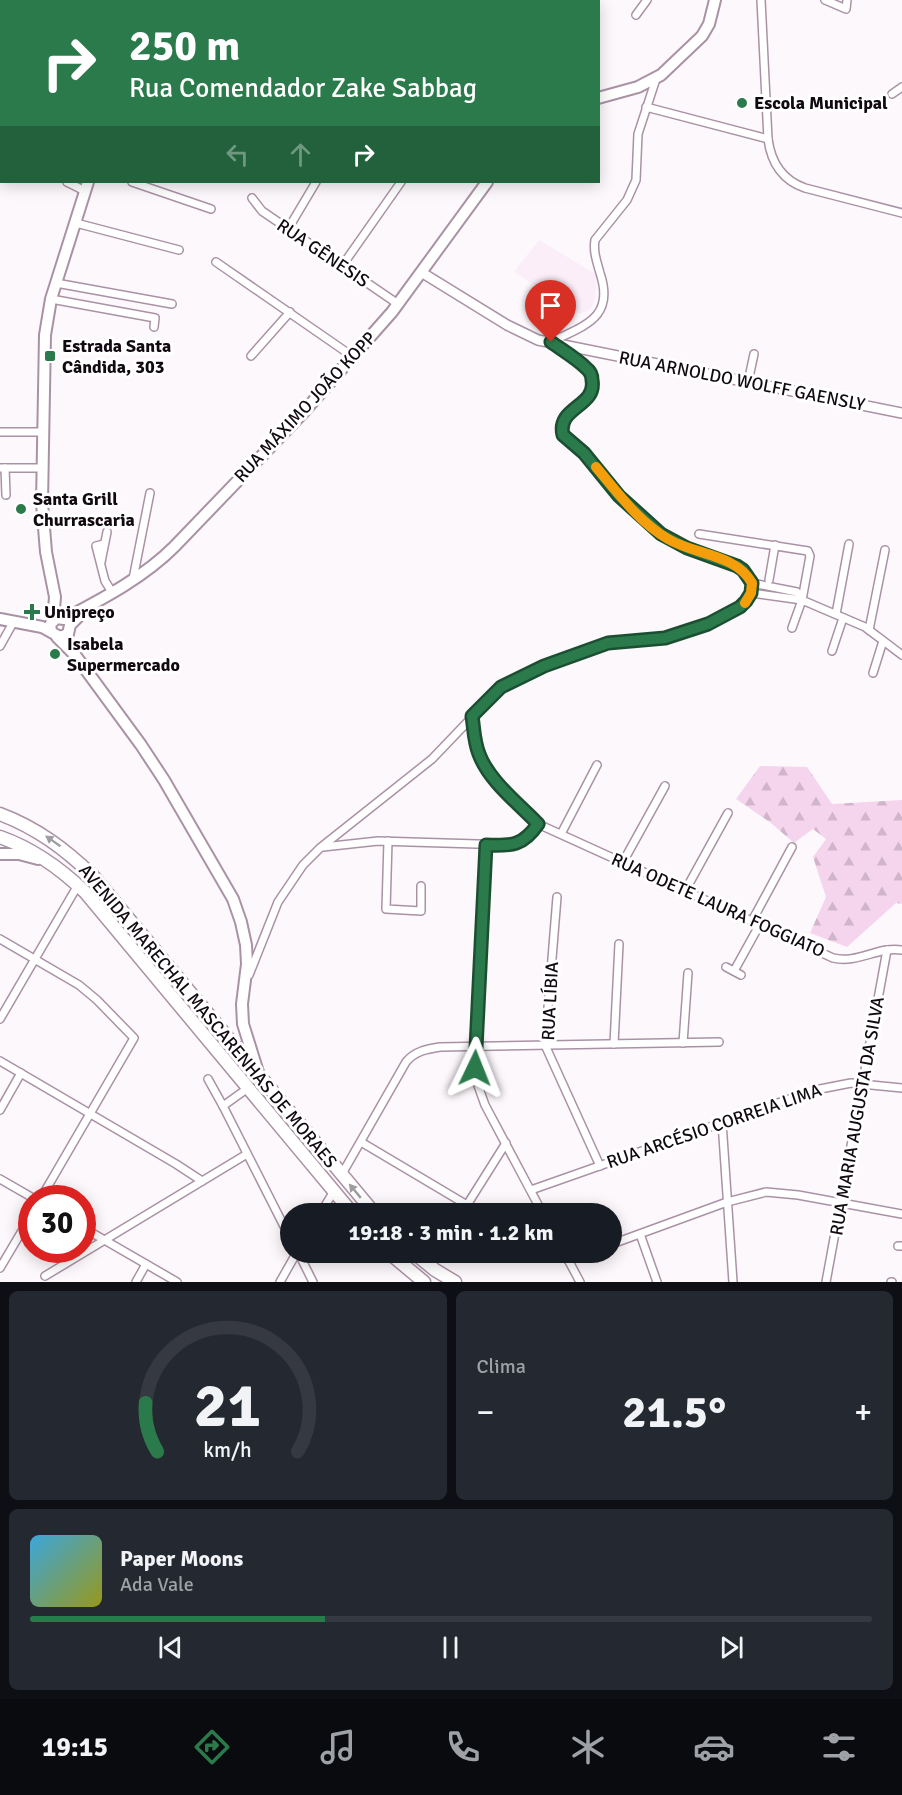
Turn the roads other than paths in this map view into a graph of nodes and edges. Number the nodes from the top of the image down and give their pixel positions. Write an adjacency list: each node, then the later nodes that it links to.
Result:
1 (647, 0): 6 (street)
2 (715, 0): 7 (main road)
3 (761, 0): 12 (street)
4 (825, 0): 5 (street)
5 (847, 0)
6 (636, 15)
7 (656, 79): 10 (main road); 11 (street)
8 (902, 87): 9 (street)
9 (892, 94)
10 (600, 97)
11 (646, 107): 12 (street); 33 (street)
12 (768, 139): 20 (street)
13 (135, 183): 19 (street)
14 (315, 183): 22 (street)
15 (400, 183): 25 (street)
16 (486, 183): 26 (main road, RUA MÁXIMO JOÃO KOPP)
17 (86, 186): 21 (main road)
18 (252, 198): 22 (street, RUA GÊNESIS)
19 (211, 209)
20 (902, 213)
21 (76, 223): 23 (street); 27 (main road)
22 (288, 229): 25 (street, RUA GÊNESIS)
23 (179, 250)
24 (216, 262): 31 (street)
25 (342, 266): 29 (street, RUA GÊNESIS)
26 (421, 272): 29 (main road, RUA MÁXIMO JOÃO KOPP); 33 (street, RUA ARNOLDO WOLFF GAENSLY)
27 (56, 283): 28 (main road); 30 (street)
28 (51, 299): 32 (street); 40 (main road)
29 (398, 303): 36 (main road, RUA MÁXIMO JOÃO KOPP)
30 (172, 304)
31 (290, 312): 35 (street); 36 (street)
32 (154, 327)
33 (551, 342): 37 (street, RUA ARNOLDO WOLFF GAENSLY); 52 (street)
34 (754, 354): 37 (street)
35 (251, 356)
36 (352, 356): 50 (main road, RUA MÁXIMO JOÃO KOPP)
37 (748, 382): 38 (street, RUA ARNOLDO WOLFF GAENSLY)
38 (902, 413)
39 (0, 432): 40 (street)
40 (43, 432): 42 (main road)
41 (2, 468): 42 (street); 44 (street)
42 (42, 468): 61 (main road)
43 (150, 493): 50 (street)
44 (6, 495)
45 (107, 532): 54 (street)
46 (699, 534): 48 (street)
47 (849, 544): 58 (street)
48 (776, 545): 51 (street); 57 (street)
49 (885, 550): 63 (street)
50 (133, 579): 54 (main road, RUA MÁXIMO JOÃO KOPP)
51 (769, 580)
52 (752, 583): 53 (street); 55 (street)
53 (776, 587): 56 (street); 57 (street)
54 (112, 592): 61 (main road, RUA MÁXIMO JOÃO KOPP)
55 (751, 593): 56 (street); 69 (street)
56 (773, 597): 57 (street)
57 (802, 600): 58 (street); 62 (street)
58 (839, 616): 63 (street); 66 (street)
59 (0, 619): 60 (main road)
60 (14, 621): 61 (main road); 65 (street)
61 (59, 626): 99 (main road)
62 (792, 628)
63 (869, 630): 64 (street)
64 (883, 641): 67 (street); 68 (street)
65 (0, 646)
66 (832, 651)
67 (902, 655)
68 (873, 673)
69 (472, 716): 74 (street); 80 (street)
70 (597, 765): 75 (street)
71 (664, 786): 82 (street)
72 (728, 813): 86 (street)
73 (0, 814): 101 (highway, AVENIDA MARECHAL MASCARENHAS DE MORAES, one-way to 73)
74 (538, 824): 75 (street, RUA ODETE LAURA FOGGIATO); 78 (street)
75 (561, 834): 82 (street, RUA ODETE LAURA FOGGIATO)
76 (0, 837): 83 (highway, AVENIDA MARECHAL MASCARENHAS DE MORAES)
77 (388, 841): 78 (street); 80 (street); 85 (street)
78 (486, 845): 108 (street)
79 (792, 847): 88 (street)
80 (321, 848): 99 (street)
81 (0, 854): 83 (main road)
82 (623, 862): 86 (street, RUA ODETE LAURA FOGGIATO)
83 (57, 867): 84 (highway, AVENIDA MARECHAL MASCARENHAS DE MORAES)
84 (78, 885): 94 (street); 102 (highway, AVENIDA MARECHAL MASCARENHAS DE MORAES)
85 (421, 886)
86 (685, 891): 88 (street, RUA ODETE LAURA FOGGIATO)
87 (557, 897): 107 (street, RUA LÍBIA)
88 (752, 921): 89 (street, RUA ODETE LAURA FOGGIATO)
89 (760, 924): 92 (street, RUA ODETE LAURA FOGGIATO); 96 (street)
90 (0, 939): 94 (street)
91 (619, 944): 106 (street)
92 (887, 950): 93 (street, RUA ODETE LAURA FOGGIATO); 113 (street, RUA MARIA AUGUSTA DA SILVA)
93 (902, 950)
94 (35, 958): 100 (street); 120 (street)
95 (726, 967): 96 (street)
96 (734, 971): 98 (street)
97 (688, 973): 104 (street)
98 (741, 975)
99 (245, 986): 105 (main road)
100 (0, 1019)
101 (218, 1026): 102 (highway); 111 (highway, AVENIDA MARECHAL MASCARENHAS DE MORAES)
102 (199, 1028): 115 (highway, AVENIDA MARECHAL MASCARENHAS DE MORAES)
103 (719, 1042): 104 (street)
104 (684, 1043): 106 (street)
105 (250, 1044): 111 (main road); 114 (main road)
106 (614, 1044): 107 (street)
107 (545, 1045): 108 (street); 125 (street, RUA LÍBIA)
108 (476, 1046): 122 (street); 123 (street)
109 (0, 1061): 110 (street)
110 (21, 1073): 118 (street); 120 (street)
111 (258, 1074): 114 (highway, AVENIDA MARECHAL MASCARENHAS DE MORAES); 119 (highway)
112 (208, 1079): 117 (street)
113 (862, 1084): 116 (street, RUA ARCÉSIO CORREIA LIMA); 121 (street, RUA ARCÉSIO CORREIA LIMA); 134 (street, RUA MARIA AUGUSTA DA SILVA)
114 (269, 1087): 126 (highway, AVENIDA MARECHAL MASCARENHAS DE MORAES)
115 (248, 1088): 117 (street); 119 (highway, AVENIDA MARECHAL MASCARENHAS DE MORAES)
116 (902, 1088)
117 (223, 1106): 124 (street)
118 (0, 1110)
119 (268, 1112): 132 (highway, AVENIDA MARECHAL MASCARENHAS DE MORAES)
120 (90, 1114): 128 (street); 129 (street)
121 (722, 1122): 125 (street, RUA ARCÉSIO CORREIA LIMA); 133 (street)
122 (361, 1142): 123 (street); 126 (street)
123 (506, 1143): 131 (street)
124 (247, 1154): 128 (street); 140 (street)
125 (600, 1166): 131 (street, RUA ARCÉSIO CORREIA LIMA)
126 (339, 1171): 132 (highway); 137 (highway, AVENIDA MARECHAL MASCARENHAS DE MORAES, one-way to 126)
127 (0, 1179): 130 (street)
128 (202, 1181): 144 (street)
129 (49, 1185)
130 (18, 1189)
131 (531, 1190): 138 (street)
132 (334, 1191): 135 (street); 136 (highway, AVENIDA MARECHAL MASCARENHAS DE MORAES)
133 (728, 1202): 134 (street); 141 (street); 162 (street)
134 (841, 1202): 139 (street); 163 (street, RUA MARIA AUGUSTA DA SILVA)
135 (327, 1203)
136 (344, 1203)
137 (366, 1203)
138 (538, 1203)
139 (902, 1214)
140 (280, 1218)
141 (640, 1234): 145 (street); 161 (street)
142 (96, 1235): 144 (street)
143 (18, 1238): 152 (street)
144 (104, 1239): 151 (street); 153 (street)
145 (622, 1240)
146 (291, 1263): 156 (street)
147 (304, 1263): 157 (street)
148 (401, 1263): 158 (highway)
149 (428, 1263): 159 (highway)
150 (570, 1263): 160 (street)
151 (146, 1264): 154 (street); 155 (street)
152 (0, 1269)
153 (45, 1276)
154 (136, 1282)
155 (177, 1282)
156 (280, 1282)
157 (313, 1282)
158 (424, 1282)
159 (455, 1282)
160 (580, 1282)
161 (657, 1282)
162 (733, 1282)
163 (826, 1282)

